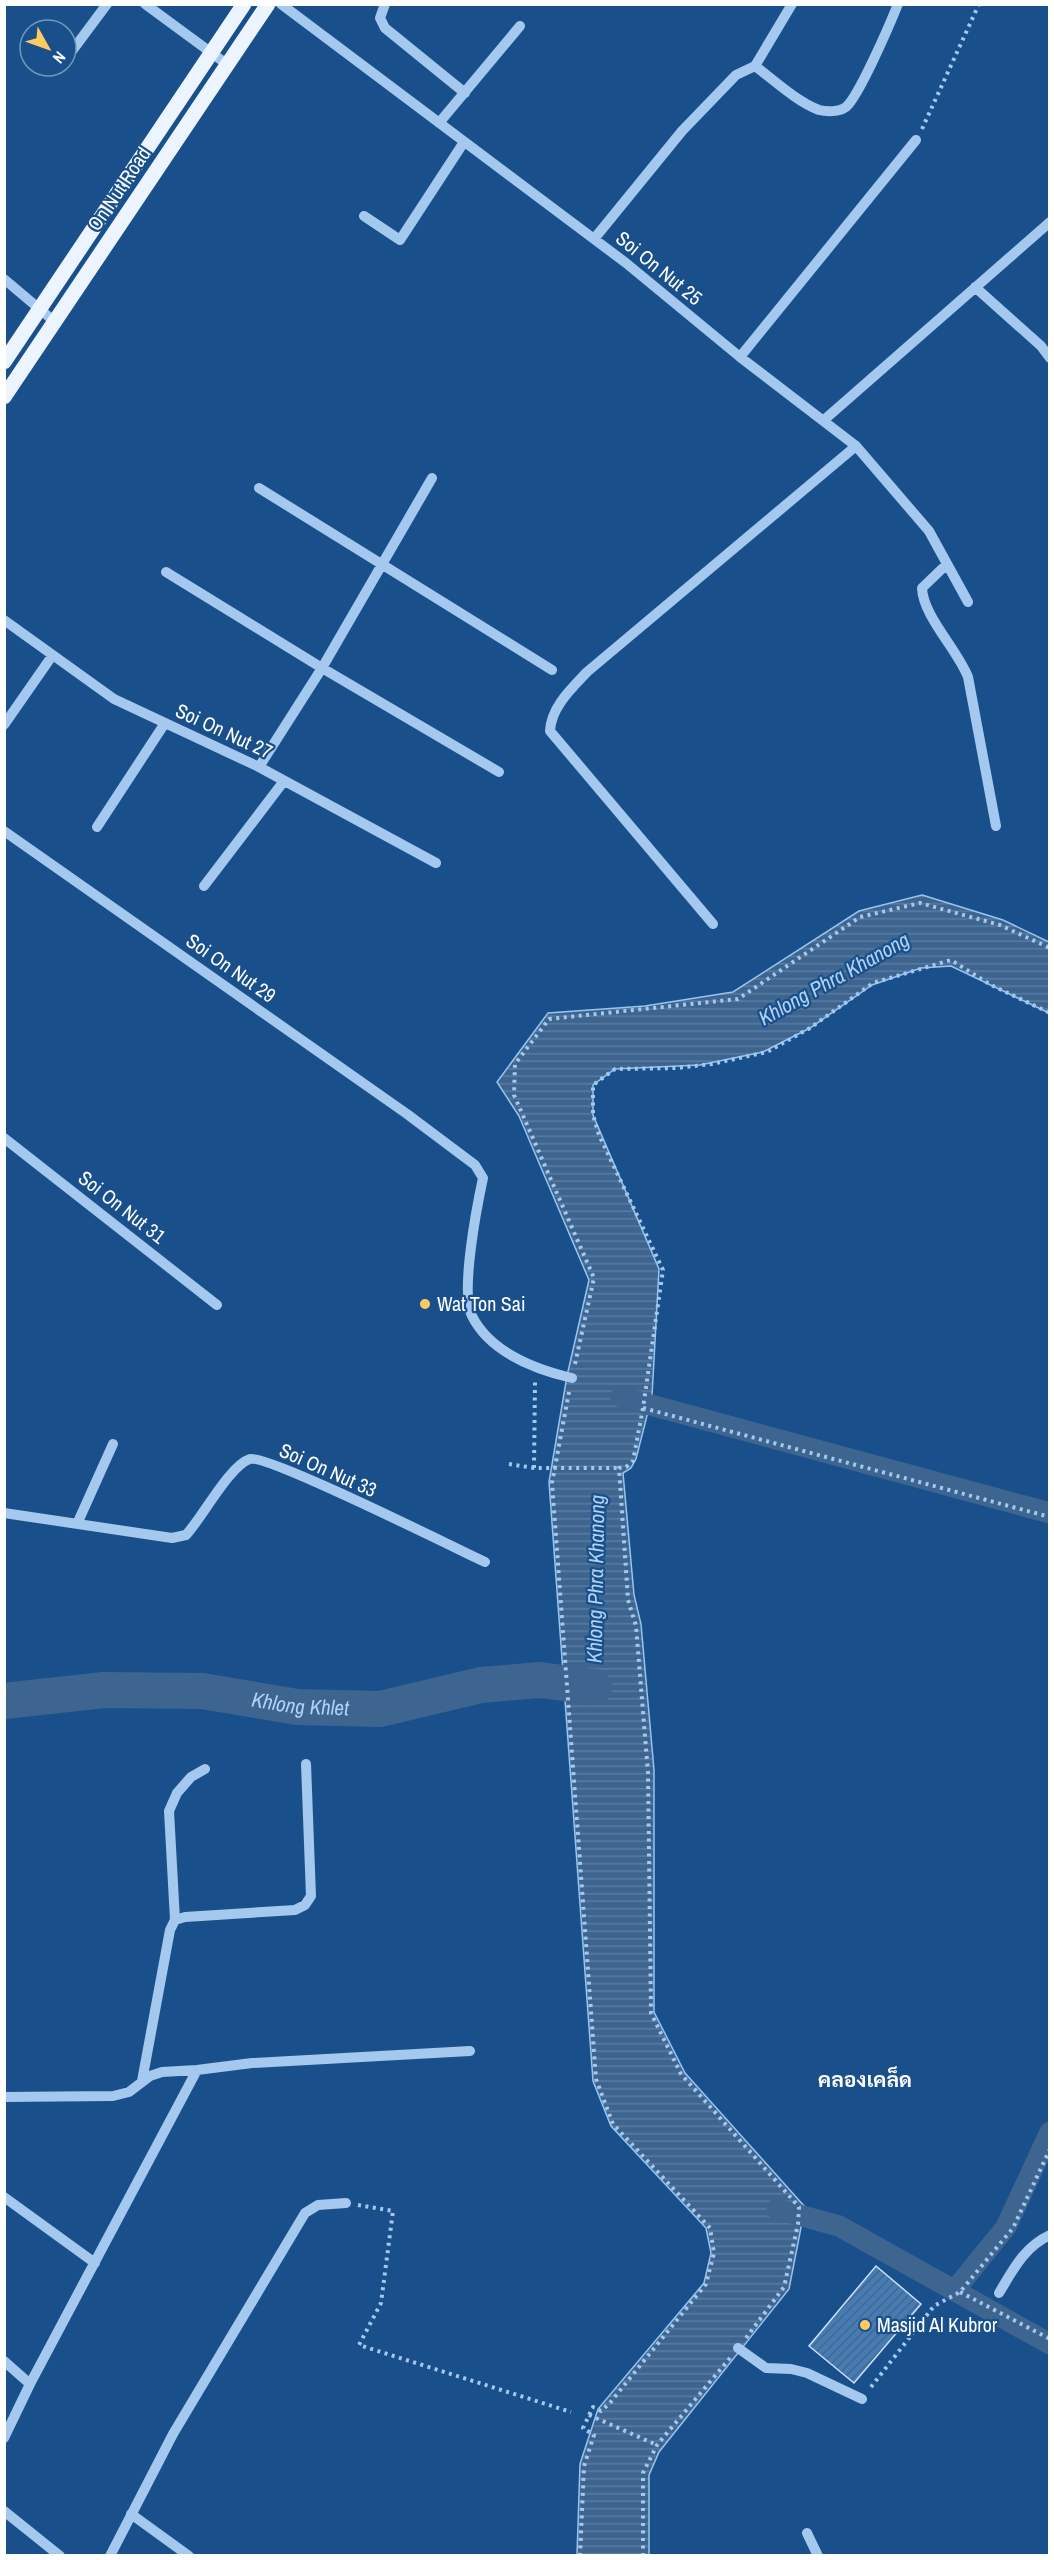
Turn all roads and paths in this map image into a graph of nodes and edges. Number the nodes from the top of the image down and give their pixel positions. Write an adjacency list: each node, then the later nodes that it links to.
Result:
1 (107, 4): 11 (street)
2 (145, 4): 12 (street)
3 (244, 4): 12 (main road, On Nut Road)
4 (268, 4): 13 (main road, On Nut Road)
5 (281, 4): 16 (street, Soi On Nut 25)
6 (385, 4): 15 (street)
7 (792, 4): 14 (street)
8 (898, 4): 14 (street)
9 (979, 4): 17 (path)
10 (520, 26): 15 (street)
11 (78, 43)
12 (211, 53): 13 (street); 24 (main road, On Nut Road)
13 (228, 65): 25 (main road, On Nut Road)
14 (755, 66): 21 (street)
15 (465, 93): 16 (street)
16 (439, 123): 18 (street, Soi On Nut 25)
17 (916, 141): 26 (street)
18 (464, 142): 19 (street); 21 (street, Soi On Nut 25)
19 (364, 216)
20 (1050, 222): 23 (street)
21 (594, 239): 26 (street, Soi On Nut 25)
22 (4, 279): 24 (street)
23 (975, 287): 27 (street); 30 (street)
24 (40, 309): 25 (street); 28 (main road, On Nut Road)
25 (55, 322): 29 (main road, On Nut Road)
26 (740, 357): 30 (street, Soi On Nut 25)
27 (1050, 358)
28 (4, 362)
29 (5, 395)
30 (824, 420): 31 (street, Soi On Nut 25)
31 (856, 446): 35 (street, Soi On Nut 25); 52 (street)
32 (432, 478): 34 (street)
33 (259, 488): 34 (street)
34 (382, 564): 40 (street); 41 (street)
35 (947, 564): 37 (street, Soi On Nut 25); 47 (street)
36 (166, 572): 40 (street)
37 (968, 602)
38 (4, 620): 39 (street, Soi On Nut 27)
39 (52, 656): 42 (street, Soi On Nut 27); 43 (street)
40 (322, 668): 44 (street); 45 (street)
41 (552, 670)
42 (165, 723): 44 (street, Soi On Nut 27); 48 (street)
43 (4, 725)
44 (259, 767): 46 (street, Soi On Nut 27)
45 (499, 772)
46 (284, 781): 50 (street, Soi On Nut 27); 51 (street)
47 (996, 826)
48 (98, 827)
49 (4, 831): 57 (street, Soi On Nut 29)
50 (436, 863)
51 (204, 886)
52 (713, 924)
53 (1050, 948): 58 (path)
54 (1050, 1013): 59 (path)
55 (4, 1138): 56 (street, Soi On Nut 31)
56 (217, 1305)
57 (535, 1366): 58 (street); 63 (path)
58 (569, 1377): 62 (path)
59 (643, 1408): 64 (path); 66 (path)
60 (113, 1444): 67 (street)
61 (509, 1464): 63 (path)
62 (554, 1467): 63 (path); 64 (path); 89 (path)
63 (534, 1468)
64 (619, 1468): 84 (path)
65 (4, 1513): 67 (street, Soi On Nut 33)
66 (1050, 1517)
67 (77, 1524): 68 (street, Soi On Nut 33)
68 (484, 1562)
69 (306, 1764): 71 (street)
70 (205, 1769): 71 (street)
71 (175, 1920): 74 (street)
72 (470, 2051): 73 (street)
73 (197, 2070): 74 (street); 80 (street)
74 (142, 2081): 75 (street)
75 (4, 2097)
76 (1050, 2149): 81 (path)
77 (4, 2197): 80 (street)
78 (346, 2203): 88 (path); 93 (street)
79 (1050, 2235): 82 (street)
80 (95, 2263): 86 (street)
81 (960, 2292): 83 (path); 87 (path)
82 (999, 2293)
83 (1050, 2339)
84 (738, 2348): 87 (street); 91 (path)
85 (4, 2361): 86 (street)
86 (30, 2384): 90 (street)
87 (862, 2399)
88 (571, 2412)
89 (589, 2415): 91 (path); 98 (path)
90 (4, 2438)
91 (657, 2445): 99 (path)
92 (4, 2511): 95 (street)
93 (132, 2514): 96 (street); 97 (street)
94 (807, 2533): 100 (street)
95 (60, 2556)
96 (110, 2556)
97 (189, 2556)
98 (580, 2556)
99 (643, 2556)
100 (818, 2556)

